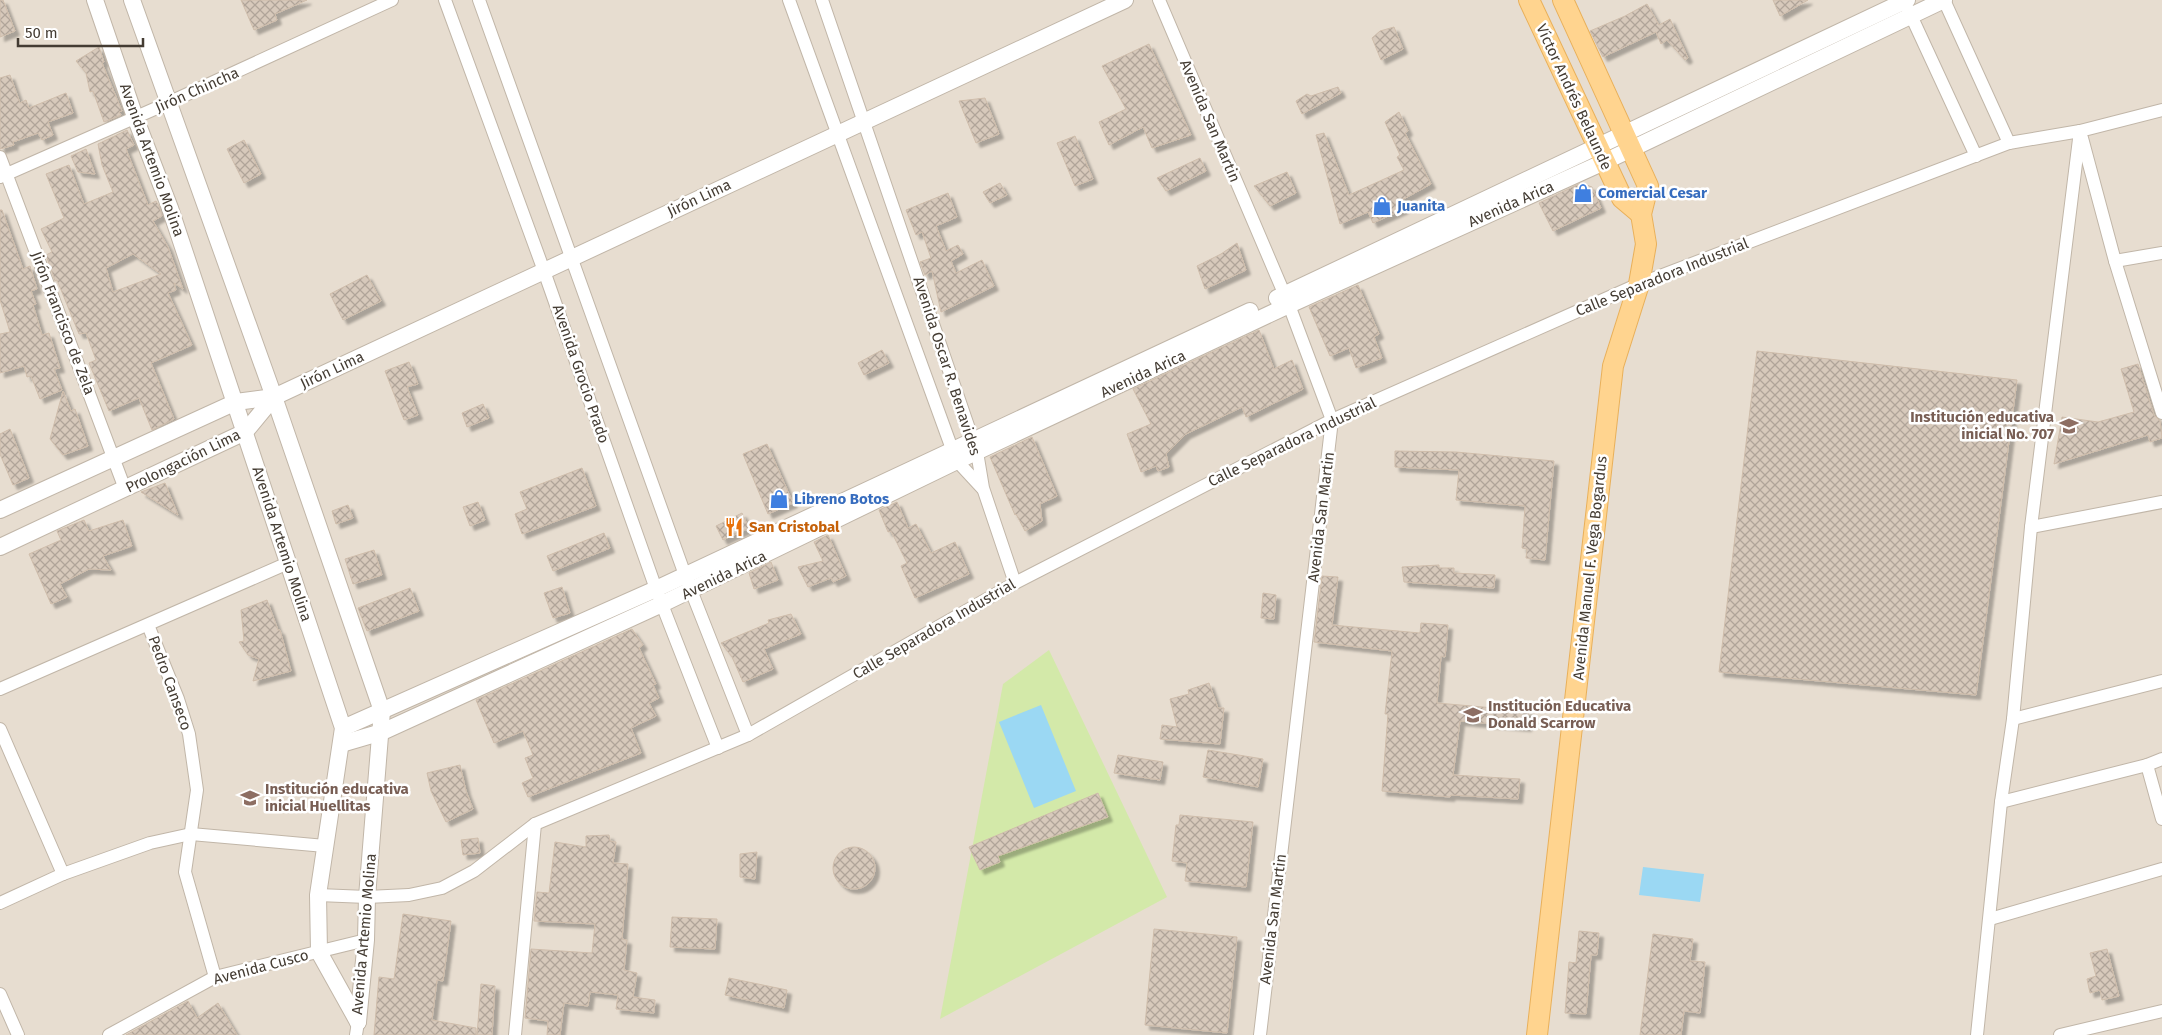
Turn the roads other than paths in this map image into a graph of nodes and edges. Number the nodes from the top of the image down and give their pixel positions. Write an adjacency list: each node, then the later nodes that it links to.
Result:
1 (95, 0): 16 (street, Avenida Artemio Molina)
2 (132, 0): 14 (street, Avenida Artemio Molina)
3 (392, 0): 14 (street, Jirón Chincha)
4 (445, 0): 30 (street, Avenida Grocio Prado)
5 (479, 0): 28 (street, Avenida Grocio Prado)
6 (789, 0): 19 (street, Avenida Oscar R. Benavides)
7 (822, 0): 17 (street, Avenida Oscar R. Benavides)
8 (1124, 0): 17 (street, Jirón Lima)
9 (1159, 0): 32 (street, Avenida San Martin)
10 (1529, 0): 22 (main road, Víctor Andrés Belaunde)
11 (1563, 0): 20 (main road, Víctor Andrés Belaunde)
12 (1944, 0): 13 (street, Avenida Arica); 21 (street)
13 (1907, 4): 20 (street, Avenida Arica); 23 (street)
14 (168, 103): 16 (street, Jirón Chincha); 33 (street, Avenida Artemio Molina)
15 (2162, 110): 18 (street, Calle Separadora Industrial)
16 (135, 117): 25 (street, Jirón Chincha); 34 (street, Avenida Artemio Molina)
17 (865, 121): 19 (street, Jirón Lima); 38 (street, Avenida Oscar R. Benavides)
18 (2080, 131): 21 (street, Calle Separadora Industrial); 29 (street); 45 (street)
19 (836, 134): 28 (street, Jirón Lima); 39 (street, Avenida Oscar R. Benavides)
20 (1629, 141): 22 (street, Avenida Arica); 26 (main road, Víctor Andrés Belaunde)
21 (2009, 143): 23 (street, Calle Separadora Industrial)
22 (1601, 155): 26 (main road, Víctor Andrés Belaunde); 32 (street, Avenida Arica)
23 (1976, 156): 31 (street, Calle Separadora Industrial)
24 (0, 157): 25 (street, Jirón Francisco de Zela)
25 (3, 175): 40 (street, Jirón Francisco de Zela)
26 (1641, 214): 31 (main road, Víctor Andrés Belaunde)
27 (2162, 252): 29 (street)
28 (570, 258): 30 (street, Jirón Lima); 48 (street, Avenida Grocio Prado)
29 (2115, 261): 35 (street)
30 (544, 271): 33 (street, Jirón Lima); 50 (street, Avenida Grocio Prado)
31 (1639, 284): 36 (street, Calle Separadora Industrial); 85 (main road, Avenida Manuel F. Vega Bogardus)
32 (1286, 300): 36 (street, Avenida San Martin); 38 (street, Avenida Arica)
33 (274, 397): 34 (street, Prolongación Lima); 37 (street, Prolongación Lima); 54 (street, Avenida Artemio Molina)
34 (236, 402): 37 (street, Avenida Artemio Molina); 40 (street, Prolongación Lima)
35 (2162, 413)
36 (1332, 420): 49 (street, Calle Separadora Industrial); 84 (street, Avenida San Martin)
37 (245, 432): 41 (street, Prolongación Lima); 47 (street, Avenida Artemio Molina)
38 (975, 446): 39 (street, Avenida Arica); 42 (street, Avenida Oscar R. Benavides)
39 (955, 455): 42 (street, Avenida Oscar R. Benavides); 48 (street, Avenida Arica)
40 (115, 458): 41 (street, Jirón Francisco de Zela); 44 (street, Prolongación Lima)
41 (126, 488): 46 (street, Prolongación Lima)
42 (983, 488): 49 (street)
43 (2162, 502): 45 (street)
44 (0, 510)
45 (2031, 527): 55 (street)
46 (0, 547)
47 (288, 563): 51 (street); 56 (street, Avenida Artemio Molina)
48 (688, 583): 50 (street, Avenida Arica); 59 (street, Avenida Grocio Prado)
49 (1015, 583): 59 (street, Calle Separadora Industrial)
50 (659, 597): 54 (street, Avenida Arica); 58 (street, Avenida Arica); 61 (street, Avenida Grocio Prado)
51 (148, 625): 53 (street); 67 (street, Pedro Canseco)
52 (2162, 681): 55 (street)
53 (0, 689)
54 (382, 711): 56 (street, Avenida Arica); 58 (street, Avenida Artemio Molina)
55 (2013, 719): 64 (street)
56 (344, 728): 60 (street, Avenida Artemio Molina)
57 (0, 729): 70 (street)
58 (382, 732): 60 (street, Avenida Arica); 72 (street, Avenida Artemio Molina)
59 (748, 735): 61 (street, Calle Separadora Industrial)
60 (341, 744): 68 (street, Avenida Artemio Molina)
61 (718, 748): 66 (street, Calle Separadora Industrial)
62 (2162, 759): 63 (street)
63 (2147, 765): 64 (street); 65 (street)
64 (2001, 802): 74 (street)
65 (2162, 819)
66 (536, 824): 72 (street, Calle Separadora Industrial); 83 (street)
67 (191, 834): 68 (street); 70 (street); 77 (street, Pedro Canseco)
68 (325, 846): 71 (street, Avenida Artemio Molina)
69 (2162, 869): 74 (street)
70 (63, 874): 73 (street)
71 (318, 894): 72 (street, Calle Separadora Industrial); 76 (street, Avenida Artemio Molina)
72 (367, 896): 75 (street, Avenida Artemio Molina)
73 (0, 903)
74 (1990, 919): 86 (street)
75 (366, 940): 76 (street, Avenida Cusco); 80 (street, Avenida Artemio Molina)
76 (319, 952): 77 (street, Avenida Cusco); 80 (street, Avenida Artemio Molina)
77 (215, 977): 82 (street, Avenida Cusco)
78 (0, 994): 81 (street)
79 (2162, 1011): 87 (street)
80 (357, 1028)
81 (18, 1035)
82 (109, 1035)
83 (515, 1035)
84 (1260, 1035)
85 (1537, 1035)
86 (1978, 1035)
87 (2060, 1035)

